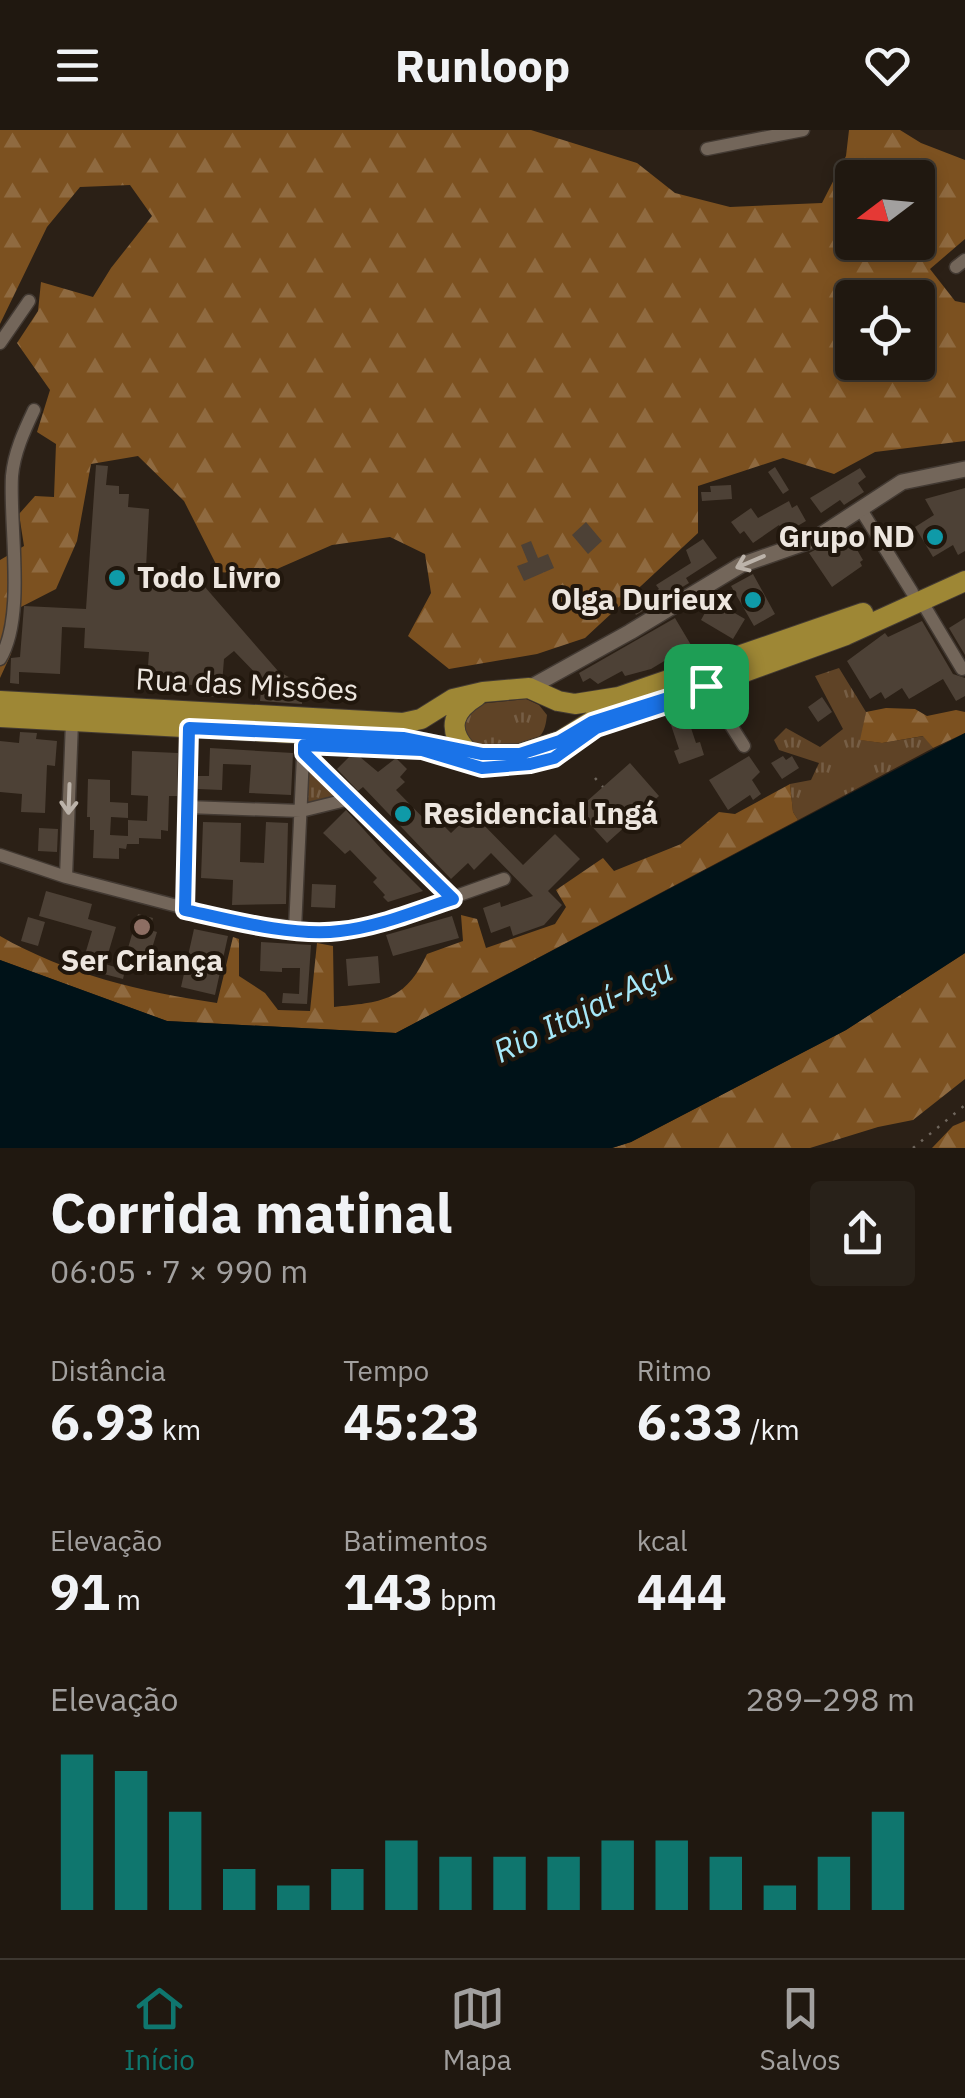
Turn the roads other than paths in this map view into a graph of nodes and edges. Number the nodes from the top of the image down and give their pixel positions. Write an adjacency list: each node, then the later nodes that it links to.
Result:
1 (803, 130): 2 (street)
2 (707, 149)
3 (29, 301): 4 (street)
4 (0, 343)
5 (34, 410): 11 (street)
6 (965, 469): 7 (street)
7 (860, 508): 10 (street); 14 (street, one-way to 14)
8 (965, 567): 10 (main road)
9 (965, 581): 10 (main road)
10 (917, 597): 12 (street); 13 (main road); 14 (main road)
11 (0, 659)
12 (962, 669)
13 (706, 686): 21 (street); 22 (main road)
14 (536, 691): 15 (main road); 22 (main road)
15 (483, 692): 17 (main road, Rua das Missões); 23 (main road)
16 (0, 701): 17 (main road, Rua das Missões)
17 (80, 715): 18 (main road, Rua das Missões); 19 (main road, Rua das Missões); 28 (street, one-way to 28)
18 (0, 717)
19 (189, 728): 20 (main road, Rua das Missões); 25 (street)
20 (304, 744): 23 (main road, Rua das Missões); 24 (street); 26 (street)
21 (744, 746)
22 (546, 748): 23 (main road)
23 (466, 750)
24 (350, 799): 26 (street); 30 (street)
25 (187, 806): 26 (street); 31 (street)
26 (301, 812): 32 (street)
27 (0, 855): 28 (street)
28 (66, 876): 31 (street)
29 (504, 879): 30 (street)
30 (453, 899): 32 (street)
31 (185, 910): 32 (street)
32 (296, 929)

